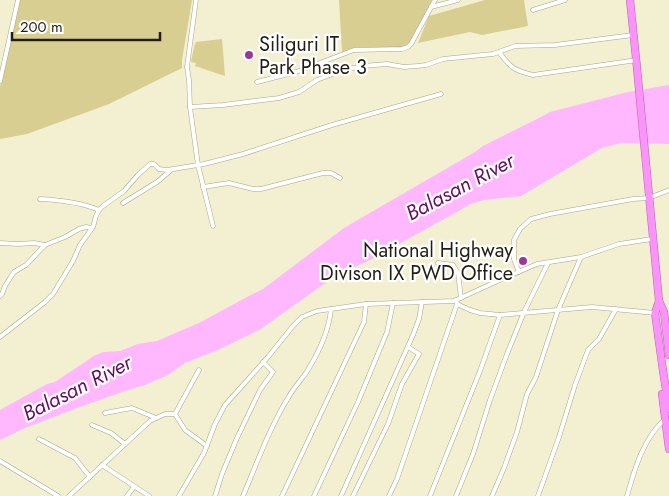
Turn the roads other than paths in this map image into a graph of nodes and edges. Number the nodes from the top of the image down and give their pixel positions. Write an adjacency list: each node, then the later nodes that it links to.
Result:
1 (18, 0): 12 (street)
2 (196, 0): 15 (street)
3 (434, 0): 7 (street)
4 (458, 0): 7 (street)
5 (565, 0): 8 (street)
6 (630, 0): 9 (highway)
7 (431, 7): 13 (street)
8 (533, 10)
9 (633, 35): 10 (street); 11 (highway)
10 (499, 52): 11 (street); 15 (street)
11 (637, 64): 21 (highway)
12 (0, 81)
13 (257, 82)
14 (441, 94): 16 (street)
15 (190, 107): 16 (street)
16 (198, 165): 17 (street); 19 (street)
17 (171, 169): 23 (street); 24 (street)
18 (340, 178): 19 (street)
19 (203, 187): 25 (street)
20 (669, 190): 21 (street)
21 (650, 198): 27 (highway); 33 (street)
22 (40, 199): 24 (street)
23 (123, 203)
24 (99, 210): 26 (street)
25 (213, 226)
26 (92, 228): 29 (street); 47 (street)
27 (652, 238): 30 (street); 36 (highway)
28 (0, 242): 29 (street)
29 (45, 245): 34 (street)
30 (582, 257): 32 (street); 43 (street)
31 (438, 262): 35 (street)
32 (548, 262): 33 (street); 44 (street)
33 (519, 272): 35 (street)
34 (0, 296)
35 (461, 298): 38 (street)
36 (659, 301): 45 (highway); 49 (highway)
37 (422, 302): 38 (street); 39 (street); 48 (street)
38 (457, 302): 46 (street); 78 (street)
39 (393, 303): 40 (street); 75 (street)
40 (366, 304): 41 (street); 74 (street)
41 (331, 309): 50 (street); 73 (street)
42 (616, 309): 43 (street); 45 (street); 82 (street)
43 (558, 310): 44 (street); 81 (street)
44 (524, 312): 46 (street); 80 (street)
45 (656, 313): 52 (highway)
46 (500, 315): 79 (street)
47 (0, 337)
48 (408, 347): 76 (street); 77 (street)
49 (669, 355)
50 (263, 362): 61 (street); 72 (street)
51 (199, 370): 55 (street)
52 (662, 371): 53 (highway); 57 (highway)
53 (669, 408)
54 (105, 412): 56 (street)
55 (175, 414): 56 (street); 61 (street)
56 (156, 418): 60 (street)
57 (665, 419): 62 (highway); 83 (street)
58 (92, 425): 60 (street)
59 (39, 439): 65 (street)
60 (125, 444): 64 (street)
61 (207, 446): 71 (street)
62 (669, 449)
63 (0, 461): 67 (street)
64 (102, 465): 65 (street); 66 (street)
65 (90, 477): 68 (street)
66 (134, 487): 69 (street); 70 (street)
67 (58, 496)
68 (69, 496)
69 (127, 496)
70 (149, 496)
71 (179, 496)
72 (215, 496)
73 (243, 496)
74 (282, 496)
75 (314, 496)
76 (341, 496)
77 (353, 496)
78 (389, 496)
79 (430, 496)
80 (456, 496)
81 (492, 496)
82 (538, 496)
83 (628, 496)

